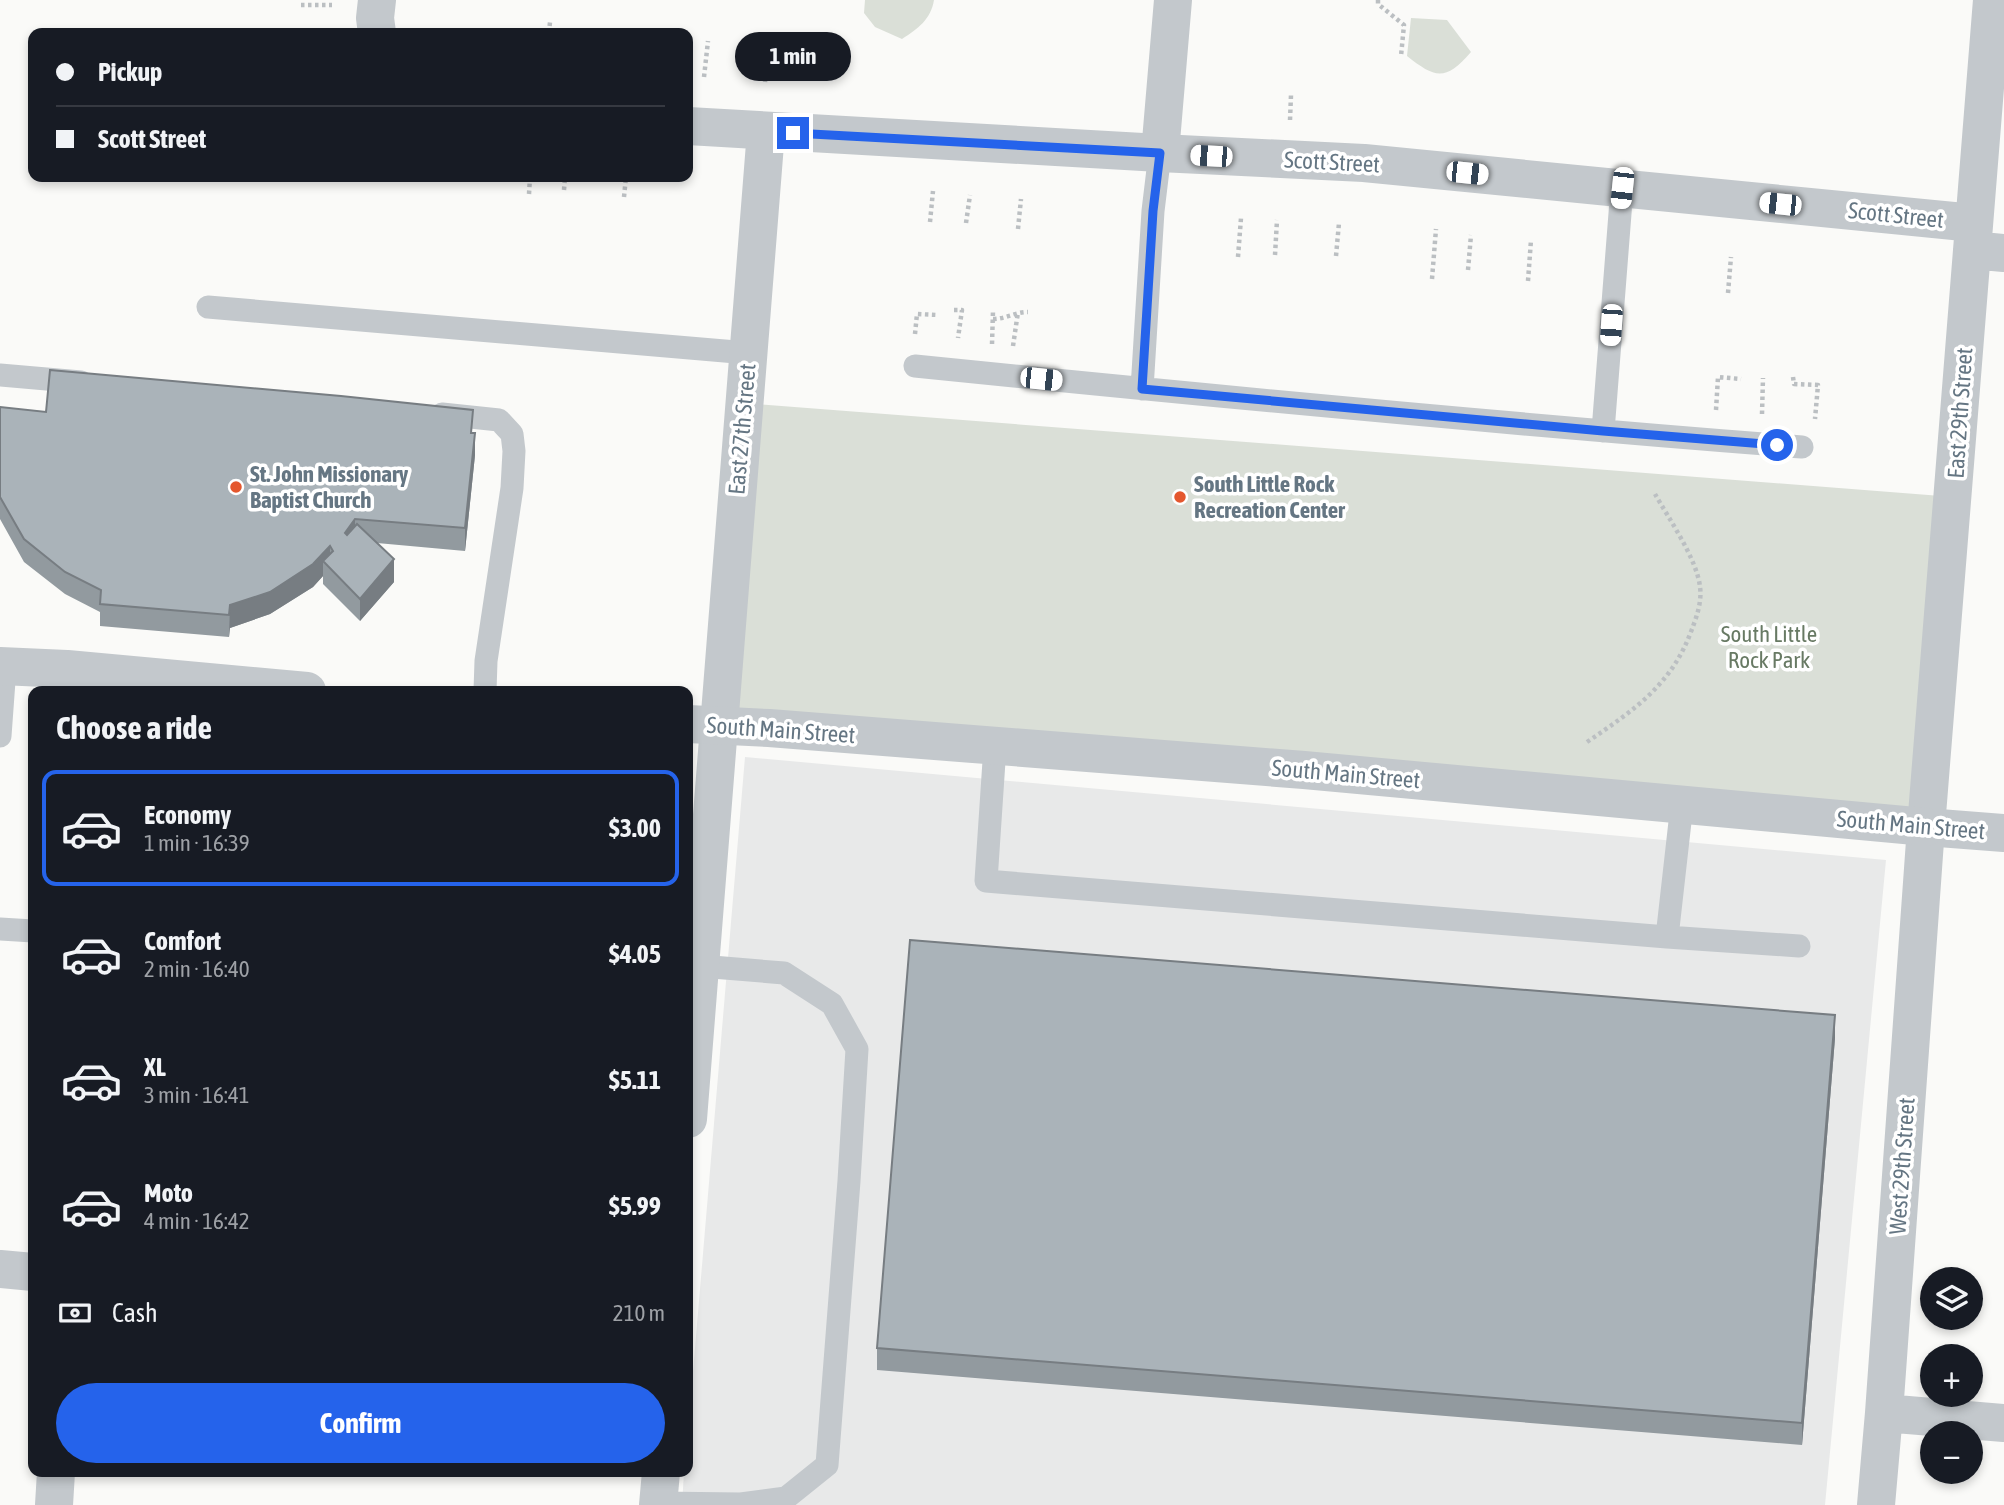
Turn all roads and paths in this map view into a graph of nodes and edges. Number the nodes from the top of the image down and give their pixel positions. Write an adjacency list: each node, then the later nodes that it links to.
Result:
1 (377, 0): 8 (street)
2 (1173, 0): 17 (street)
3 (1378, 0): 12 (path)
4 (1992, 0): 37 (street, East 29th Street)
5 (301, 5): 6 (path)
6 (332, 5)
7 (550, 22): 9 (path)
8 (376, 28)
9 (549, 28)
10 (708, 41): 13 (path)
11 (768, 45): 14 (path)
12 (1401, 56)
13 (704, 77)
14 (765, 82)
15 (693, 125): 16 (street, Scott Street)
16 (766, 131): 17 (street, Scott Street); 57 (street, East 27th Street)
17 (1160, 153): 21 (street, Scott Street); 64 (lane)
18 (530, 182): 24 (path)
19 (565, 182): 22 (path)
20 (626, 182): 26 (path)
21 (1622, 188): 37 (street, Scott Street); 69 (lane)
22 (564, 190)
23 (933, 191): 30 (path)
24 (529, 194)
25 (970, 195): 31 (path)
26 (624, 197)
27 (1021, 199): 33 (path)
28 (1241, 218): 40 (path)
29 (1277, 220): 38 (path)
30 (929, 222)
31 (966, 223)
32 (1339, 223): 39 (path)
33 (1018, 229)
34 (1436, 229): 43 (path)
35 (1471, 235): 42 (path)
36 (1531, 240): 44 (path)
37 (1983, 242): 81 (street, East 29th Street)
38 (1275, 255)
39 (1336, 256)
40 (1238, 257)
41 (1731, 257): 45 (path)
42 (1468, 270)
43 (1432, 279)
44 (1528, 281)
45 (1728, 293)
46 (208, 307): 57 (lane)
47 (954, 310): 54 (path)
48 (993, 311): 52 (path)
49 (1018, 312): 50 (path); 52 (path); 56 (path)
50 (1028, 312)
51 (938, 315): 53 (path)
52 (993, 319): 55 (path)
53 (914, 338)
54 (958, 342)
55 (992, 345)
56 (1013, 347)
57 (748, 353): 76 (street, East 27th Street)
58 (915, 366): 64 (lane)
59 (0, 375): 63 (lane)
60 (1763, 377): 67 (path)
61 (1793, 377): 68 (path)
62 (1741, 379): 65 (path)
63 (109, 385)
64 (1142, 389): 69 (lane)
65 (1716, 411)
66 (423, 412): 75 (lane)
67 (1762, 415)
68 (1814, 419)
69 (1603, 431): 70 (lane)
70 (1802, 447)
71 (1655, 494): 78 (path)
72 (3, 666): 73 (street); 77 (lane)
73 (120, 683): 74 (street)
74 (190, 686)
75 (485, 686)
76 (703, 725): 79 (street, South Main Street); 87 (street, East 27th Street)
77 (0, 736)
78 (1587, 742)
79 (995, 746): 80 (street, South Main Street); 85 (lane)
80 (1682, 804): 81 (street, South Main Street); 85 (lane)
81 (1926, 827): 82 (street, South Main Street); 91 (street, West 29th Street)
82 (2004, 833)
83 (0, 929): 84 (lane)
84 (28, 931)
85 (1667, 937): 86 (lane)
86 (1799, 946)
87 (700, 966): 88 (street, East 27th Street); 94 (lane)
88 (693, 1055)
89 (0, 1269): 90 (street)
90 (28, 1272)
91 (1884, 1413): 92 (street); 96 (street, West 29th Street)
92 (2004, 1423)
93 (57, 1477): 95 (street)
94 (659, 1493)
95 (54, 1505)
96 (1876, 1505)

